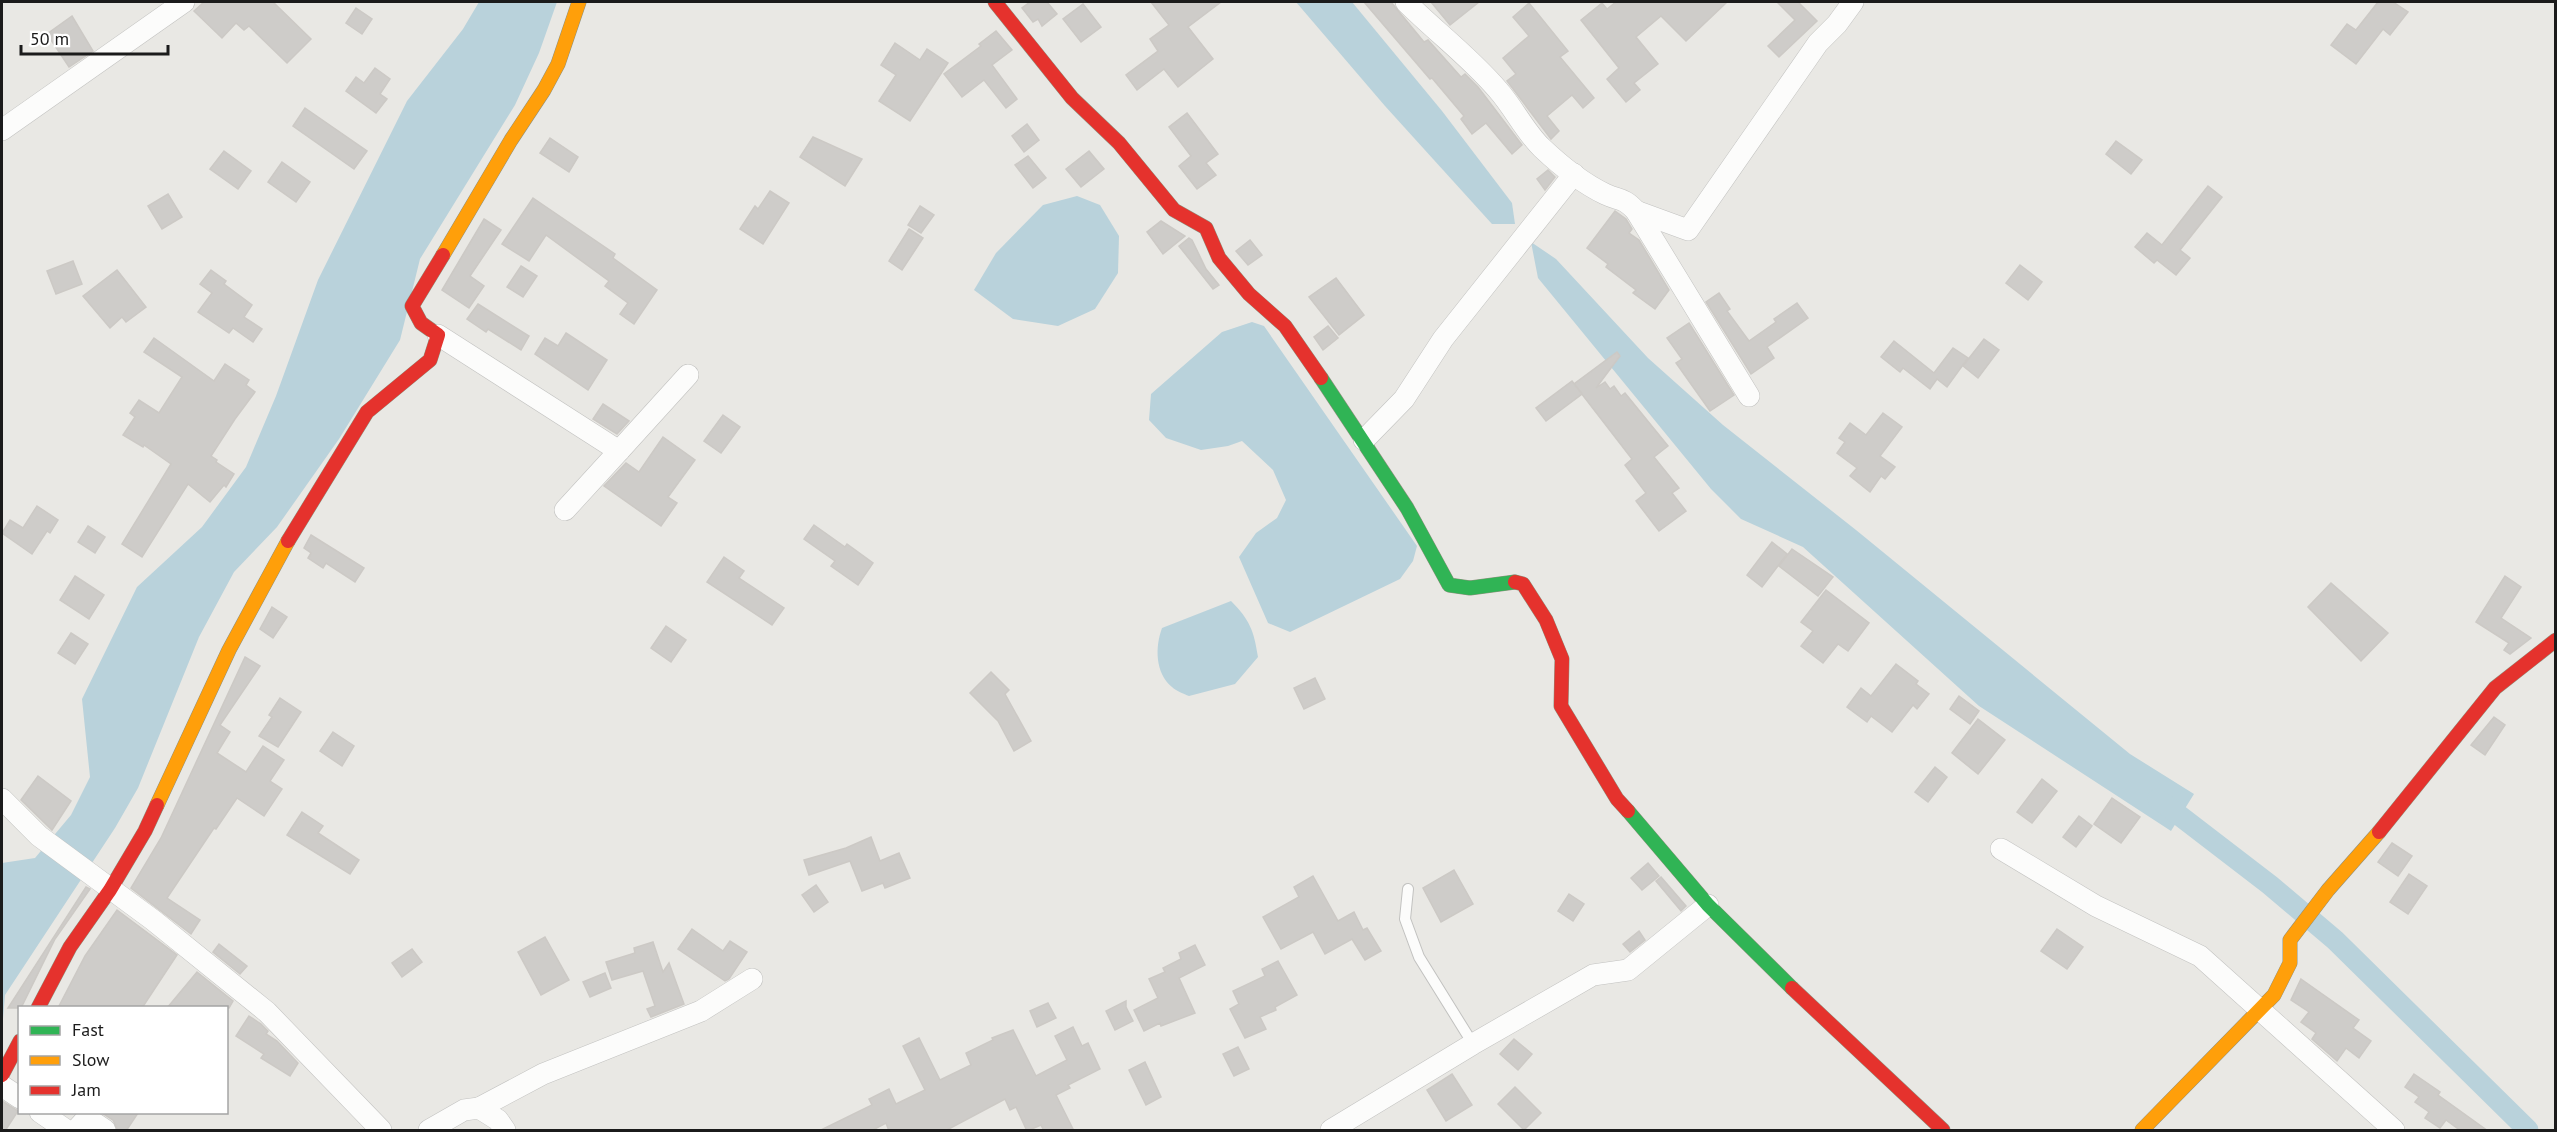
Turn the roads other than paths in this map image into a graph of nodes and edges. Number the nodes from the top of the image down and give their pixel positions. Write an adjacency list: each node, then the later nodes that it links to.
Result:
1 (184, 2): 6 (street)
2 (579, 2): 9 (street)
3 (995, 2): 12 (street)
4 (1406, 2): 7 (street)
5 (1853, 2): 8 (street)
6 (2, 130)
7 (1574, 174): 8 (street); 12 (street)
8 (1636, 211): 11 (street)
9 (438, 335): 13 (street); 18 (street)
10 (688, 375): 13 (street)
11 (1749, 396)
12 (1364, 440): 20 (street)
13 (619, 450): 14 (street)
14 (565, 510)
15 (2556, 640): 23 (street)
16 (2, 799): 18 (street)
17 (2001, 849): 23 (street)
18 (102, 883): 22 (street); 34 (street)
19 (1408, 889): 24 (lane)
20 (1708, 905): 24 (street); 38 (street)
21 (752, 979): 29 (street)
22 (39, 1006)
23 (2260, 1009): 39 (street); 40 (street)
24 (1473, 1044): 37 (street)
25 (18, 1045): 26 (street)
26 (2, 1075)
27 (2, 1086): 28 (street)
28 (18, 1097)
29 (479, 1108): 35 (street); 36 (street)
30 (41, 1114): 31 (street)
31 (66, 1131)
32 (76, 1131): 33 (street)
33 (105, 1131)
34 (381, 1131)
35 (429, 1131)
36 (505, 1131)
37 (1331, 1131)
38 (1943, 1131)
39 (2142, 1131)
40 (2394, 1131)

